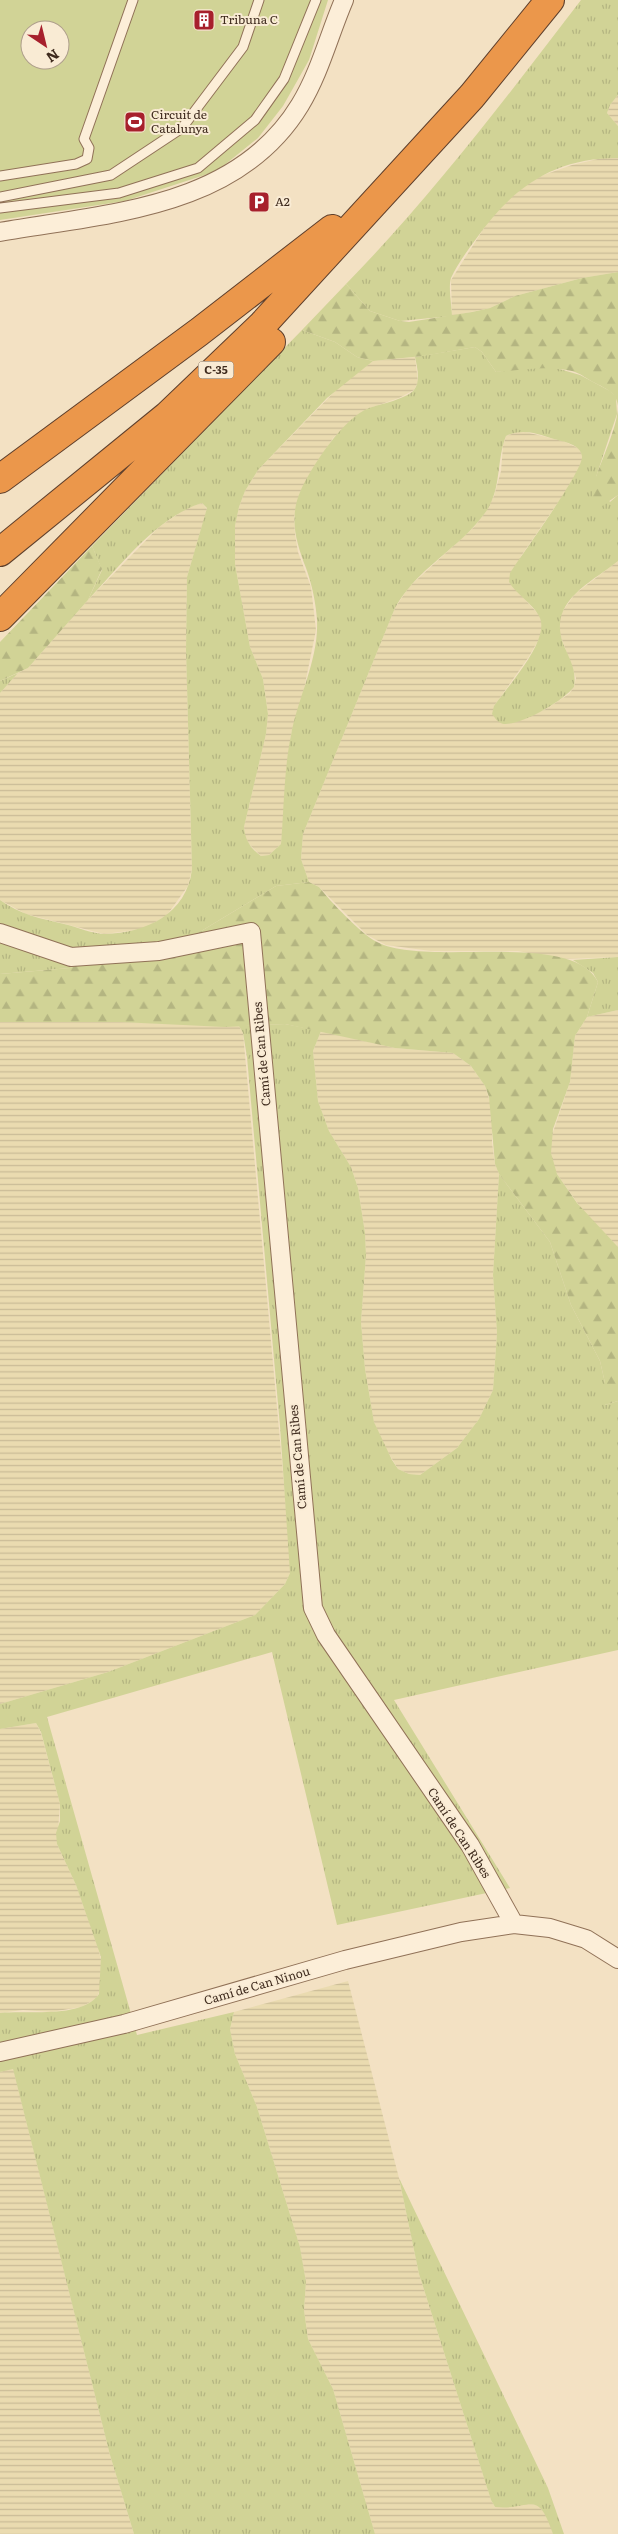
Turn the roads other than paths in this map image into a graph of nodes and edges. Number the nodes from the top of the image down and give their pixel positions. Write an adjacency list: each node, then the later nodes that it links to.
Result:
1 (133, 0): 7 (lane)
2 (259, 0): 8 (lane)
3 (316, 0): 9 (lane)
4 (344, 0): 10 (street)
5 (550, 0): 6 (highway, C-35)
6 (410, 165): 11 (highway); 12 (highway, C-35); 13 (highway)
7 (0, 176)
8 (0, 197)
9 (0, 208)
10 (0, 232)
11 (0, 479)
12 (0, 552)
13 (0, 617)
14 (0, 933): 15 (street, Camí de Can Ribes)
15 (514, 1924): 16 (street, Camí de Can Ninou); 17 (street, Camí de Can Ninou)
16 (618, 1959)
17 (0, 2052)

